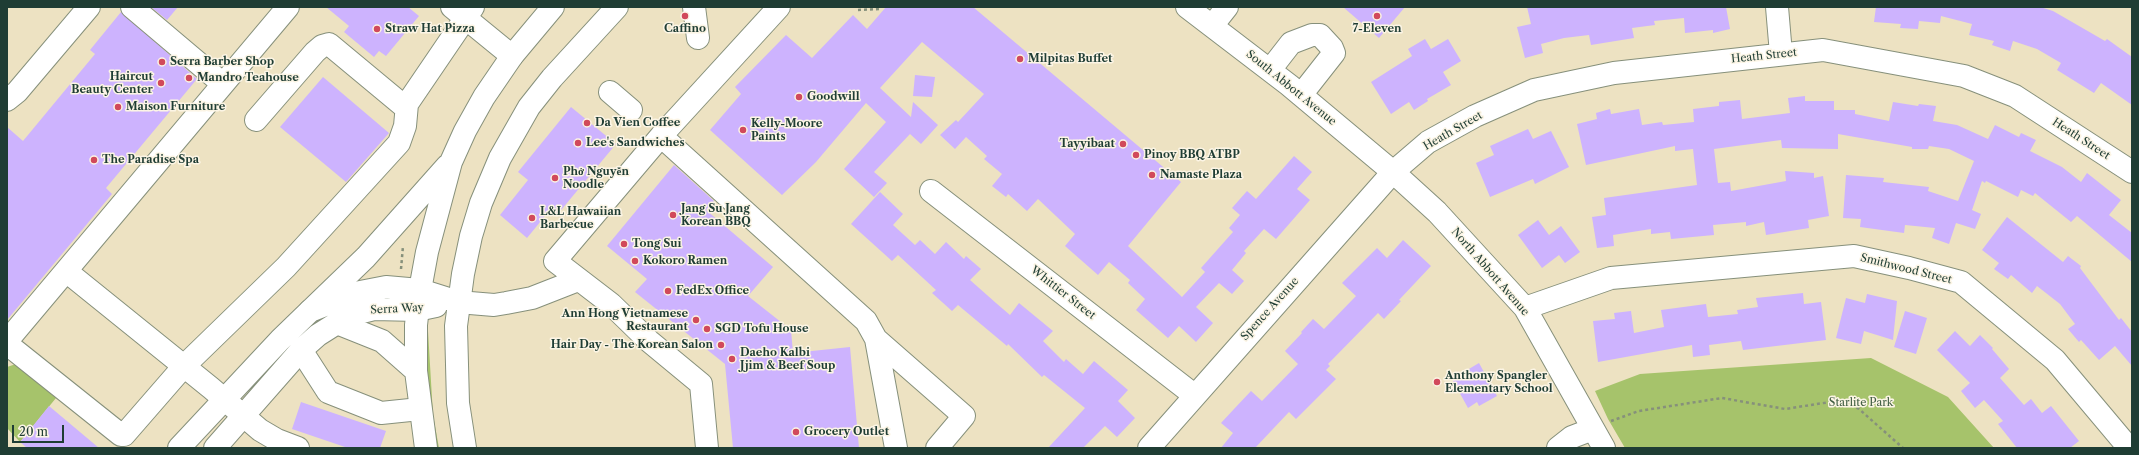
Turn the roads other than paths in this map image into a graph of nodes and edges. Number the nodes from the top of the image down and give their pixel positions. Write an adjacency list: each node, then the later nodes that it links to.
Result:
1 (89, 7): 20 (main road)
2 (132, 7): 17 (main road)
3 (288, 7): 17 (main road)
4 (553, 7): 15 (main road)
5 (616, 7): 32 (main road)
6 (694, 7): 13 (main road)
7 (779, 7): 24 (main road)
8 (1187, 7): 12 (main road, South Abbott Avenue)
9 (1228, 7): 12 (main road)
10 (1778, 7): 14 (main road)
11 (463, 10): 15 (main road); 21 (main road)
12 (1212, 26): 16 (main road, South Abbott Avenue)
13 (698, 38)
14 (1780, 54): 26 (main road, Heath Street); 27 (main road, Heath Street)
15 (512, 56): 25 (main road)
16 (1270, 70): 19 (main road, South Abbott Avenue); 19 (main road)
17 (223, 84): 29 (main road)
18 (610, 92): 22 (main road)
19 (1301, 96): 26 (main road, South Abbott Avenue)
20 (7, 100)
21 (406, 108): 23 (main road); 39 (main road)
22 (631, 110)
23 (256, 120)
24 (661, 136): 30 (main road); 36 (main road)
25 (451, 162): 31 (main road); 34 (main road)
26 (1393, 172): 33 (main road, North Abbott Avenue); 41 (main road, Spence Avenue)
27 (2132, 172)
28 (932, 191): 41 (main road, Whittier Street)
29 (66, 271): 37 (main road); 39 (main road)
30 (578, 280): 32 (main road, Serra Way); 52 (main road)
31 (418, 300): 32 (main road, Serra Way); 34 (main road, Serra Way); 35 (main road, Serra Way); 40 (main road)
32 (458, 302): 51 (main road)
33 (1525, 308): 45 (main road, North Abbott Avenue); 58 (main road, Smithwood Street)
34 (310, 311): 42 (main road, Serra Way)
35 (337, 323): 38 (main road, Serra Way); 40 (main road)
36 (876, 339): 53 (main road); 54 (main road)
37 (7, 342): 39 (main road)
38 (301, 350): 43 (main road); 44 (main road, Serra Way)
39 (184, 366): 42 (main road)
40 (416, 371): 43 (main road)
41 (1194, 395): 55 (main road, Spence Avenue)
42 (225, 401): 44 (main road); 47 (main road, Serra Way)
43 (420, 409): 50 (main road)
44 (243, 416): 46 (main road); 48 (main road, Serra Way)
45 (1593, 429): 56 (main road); 57 (main road, North Abbott Avenue)
46 (274, 444): 49 (main road)
47 (179, 448)
48 (215, 448)
49 (298, 448)
50 (426, 448)
51 (465, 448)
52 (707, 448)
53 (896, 448)
54 (937, 448)
55 (1149, 448)
56 (1558, 448)
57 (1604, 448)
58 (2129, 448)

